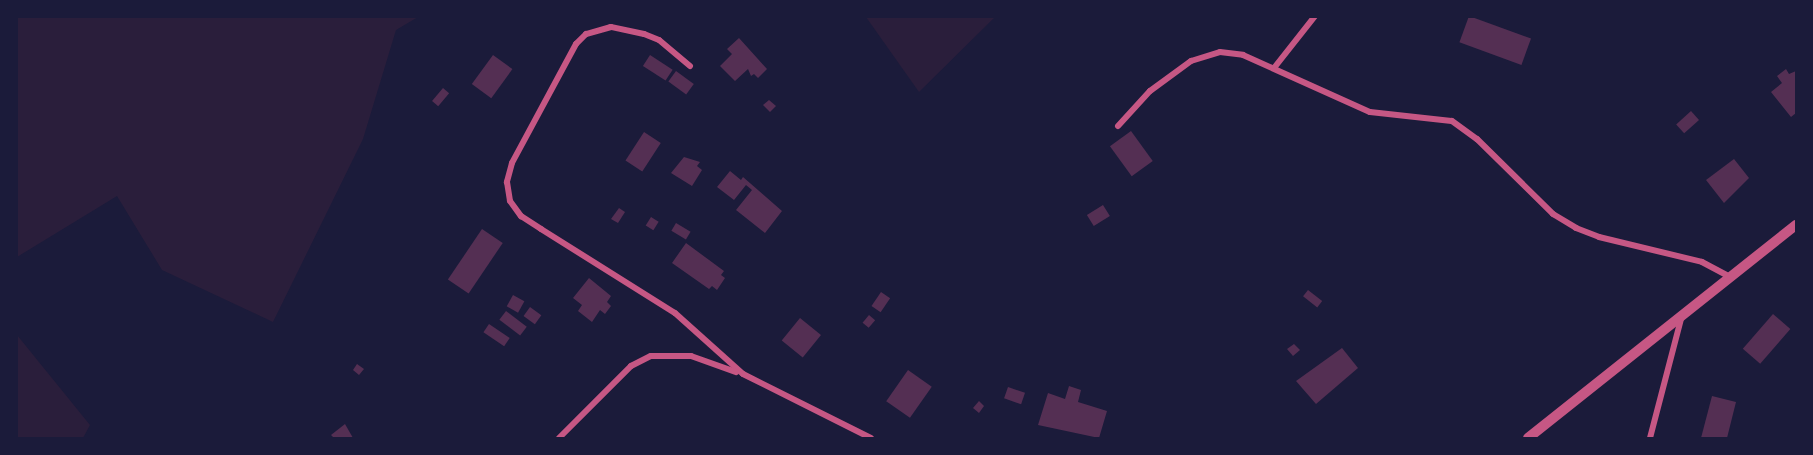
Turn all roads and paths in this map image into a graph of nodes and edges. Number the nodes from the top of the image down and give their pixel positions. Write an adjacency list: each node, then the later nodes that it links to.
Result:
1 (1315, 16): 3 (street)
2 (690, 66): 8 (street)
3 (1274, 68): 4 (street); 6 (street)
4 (1118, 126)
5 (1797, 225): 6 (street)
6 (1731, 278): 7 (street)
7 (1681, 318): 11 (street); 12 (street)
8 (743, 374): 9 (street); 10 (street)
9 (559, 438)
10 (872, 438)
11 (1528, 438)
12 (1650, 438)

